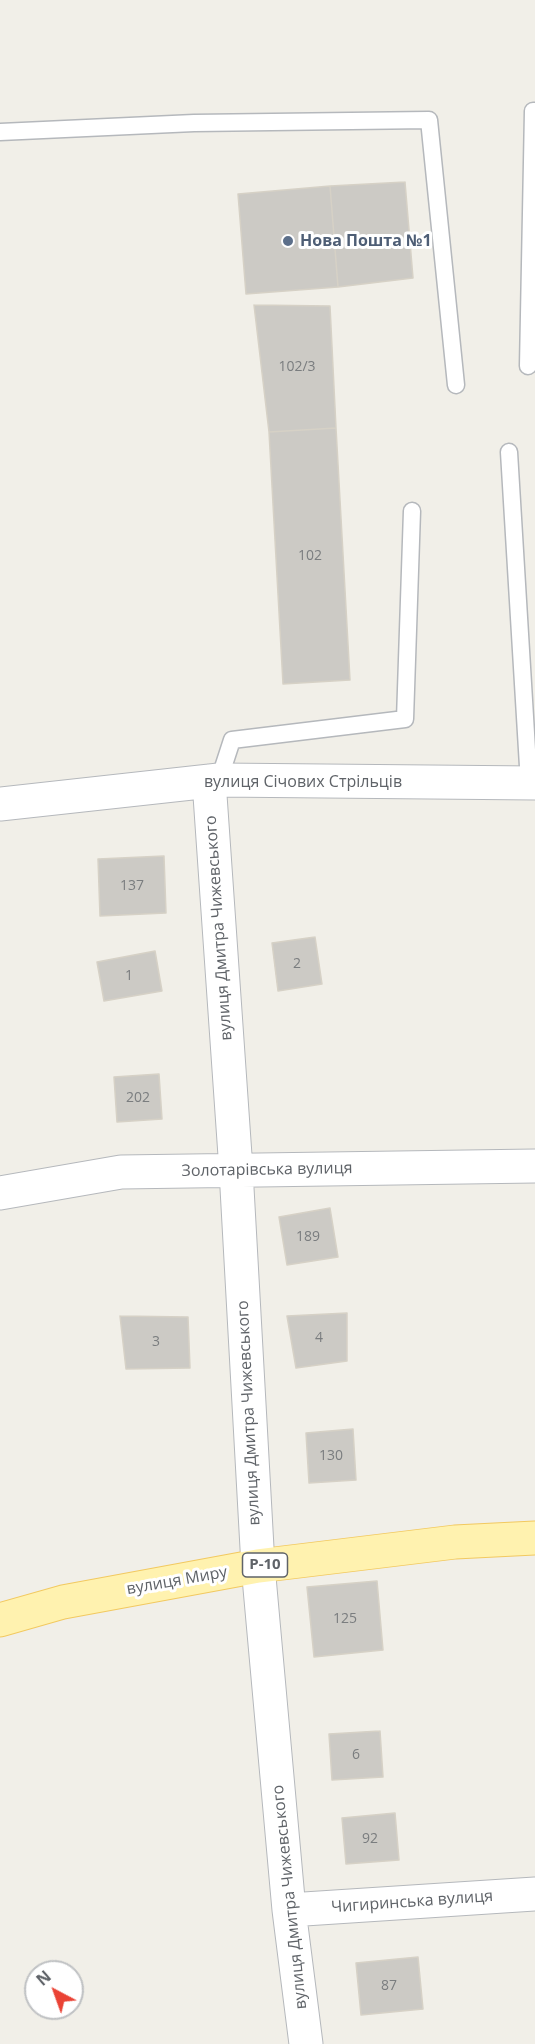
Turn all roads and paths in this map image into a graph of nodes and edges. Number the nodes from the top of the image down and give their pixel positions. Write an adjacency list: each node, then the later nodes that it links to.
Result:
1 (535, 111): 3 (lane)
2 (0, 132): 4 (lane)
3 (528, 366)
4 (456, 385)
5 (509, 452): 8 (lane)
6 (412, 511): 7 (lane)
7 (214, 780): 8 (street, вулиця Січових Стрільців); 9 (street, вулиця Січових Стрільців); 11 (street, вулиця Дмитра Чижевського)
8 (532, 783)
9 (0, 804)
10 (535, 1166): 11 (street, Золотарівська вулиця)
11 (236, 1170): 12 (street, Золотарівська вулиця); 14 (street, вулиця Дмитра Чижевського)
12 (0, 1193)
13 (535, 1538): 14 (main road, вулиця Миру / Р-10)
14 (258, 1566): 15 (main road, вулиця Миру / Р-10); 17 (street, вулиця Дмитра Чижевського)
15 (0, 1620)
16 (535, 1894): 17 (street, Чигиринська вулиця)
17 (289, 1910): 18 (street, вулиця Дмитра Чижевського)
18 (306, 2044)

